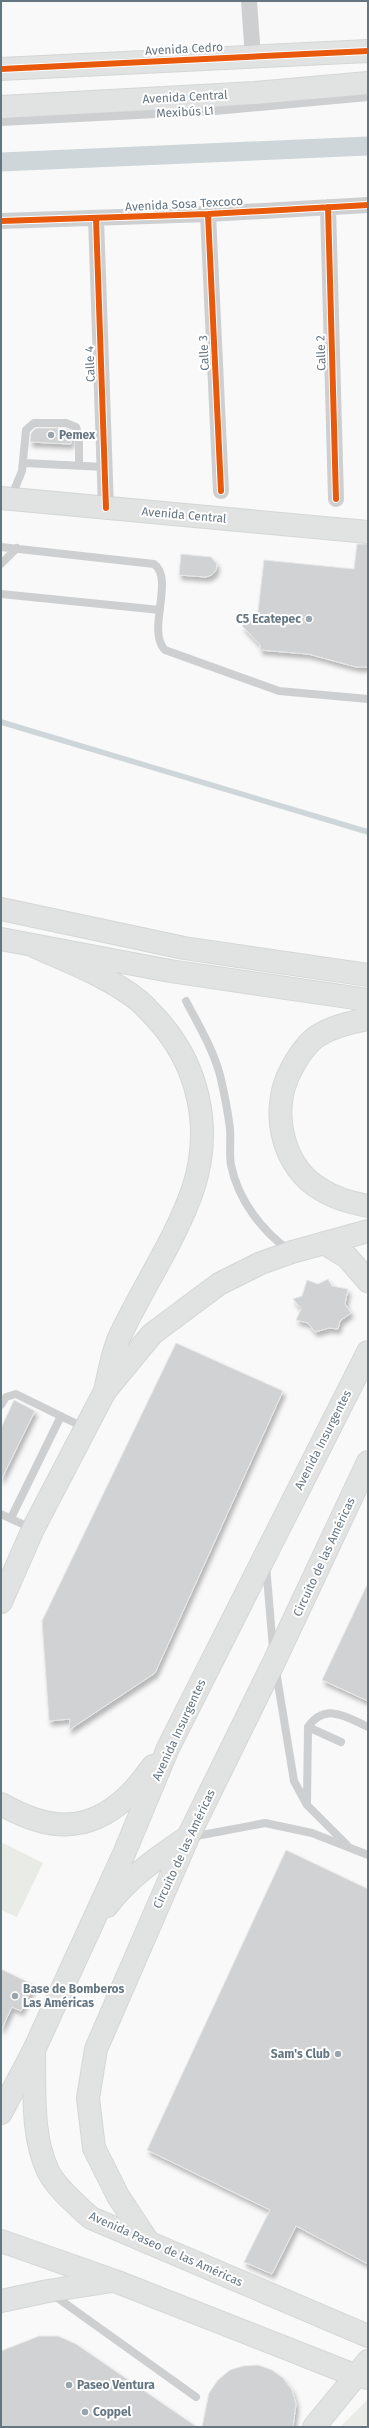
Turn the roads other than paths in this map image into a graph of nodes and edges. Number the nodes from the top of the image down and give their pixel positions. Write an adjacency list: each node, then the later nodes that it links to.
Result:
1 (249, 1): 3 (street)
2 (368, 51): 3 (main road, Avenida Cedro)
3 (253, 57): 4 (main road, Avenida Cedro)
4 (1, 69)
5 (368, 84): 7 (main road, Avenida Central)
6 (368, 97): 8 (lane, Mexibús L1)
7 (1, 107)
8 (1, 122)
9 (368, 205): 10 (street, Avenida Sosa Texcoco)
10 (328, 207): 11 (street, Avenida Sosa Texcoco); 19 (street, Calle 2)
11 (208, 214): 12 (street, Avenida Sosa Texcoco); 17 (street, Calle 3)
12 (96, 218): 13 (street, Avenida Sosa Texcoco); 16 (street, Calle 4)
13 (1, 221)
14 (24, 463): 15 (lane); 15 (lane); 18 (lane)
15 (79, 464): 16 (lane)
16 (104, 467): 20 (street, Calle 4)
17 (221, 491)
18 (6, 498): 20 (main road, Avenida Central)
19 (336, 499)
20 (106, 508): 21 (main road, Avenida Central)
21 (368, 532)
22 (1, 547): 23 (lane)
23 (17, 548): 24 (lane); 26 (lane)
24 (1, 564)
25 (1, 594): 26 (lane)
26 (160, 610): 27 (lane)
27 (368, 699)
28 (1, 909): 31 (main road)
29 (1, 939): 30 (main road)
30 (34, 946): 32 (main road); 41 (main road)
31 (368, 975)
32 (368, 1000)
33 (186, 1001): 38 (lane)
34 (368, 1018): 35 (main road)
35 (368, 1206)
36 (368, 1231): 37 (main road)
37 (324, 1244): 38 (main road); 39 (main road)
38 (292, 1252): 41 (main road)
39 (368, 1281)
40 (368, 1352): 49 (main road, Avenida Insurgentes)
41 (105, 1391): 44 (main road)
42 (1, 1405): 43 (lane)
43 (61, 1416): 44 (lane); 47 (lane)
44 (85, 1429): 48 (main road)
45 (368, 1462): 52 (main road, Circuito de las Américas)
46 (1, 1514): 47 (lane)
47 (11, 1518): 48 (lane)
48 (33, 1529): 50 (main road)
49 (265, 1552): 52 (lane); 56 (main road, Avenida Insurgentes)
50 (7, 1572): 51 (main road)
51 (1, 1602)
52 (274, 1662): 58 (lane); 59 (main road, Circuito de las Américas)
53 (308, 1727): 54 (lane); 55 (lane); 58 (lane)
54 (368, 1727)
55 (341, 1742)
56 (168, 1748): 57 (main road); 62 (main road, Avenida Insurgentes)
57 (1, 1804)
58 (307, 1805): 60 (lane)
59 (188, 1837): 60 (lane); 62 (main road); 66 (main road, Circuito de las Américas)
60 (347, 1845): 61 (lane)
61 (368, 1855)
62 (88, 1931): 63 (main road, Avenida Insurgentes)
63 (34, 2050): 64 (main road, Avenida Insurgentes); 66 (main road, Avenida Paseo de las Américas)
64 (1, 2113)
65 (1, 2241): 67 (main road)
66 (149, 2243): 70 (main road, Avenida Paseo de las Américas)
67 (115, 2281): 68 (main road); 71 (main road)
68 (48, 2291): 69 (main road); 72 (lane)
69 (1, 2301)
70 (368, 2336)
71 (364, 2372): 73 (main road)
72 (196, 2397)
73 (314, 2427)

